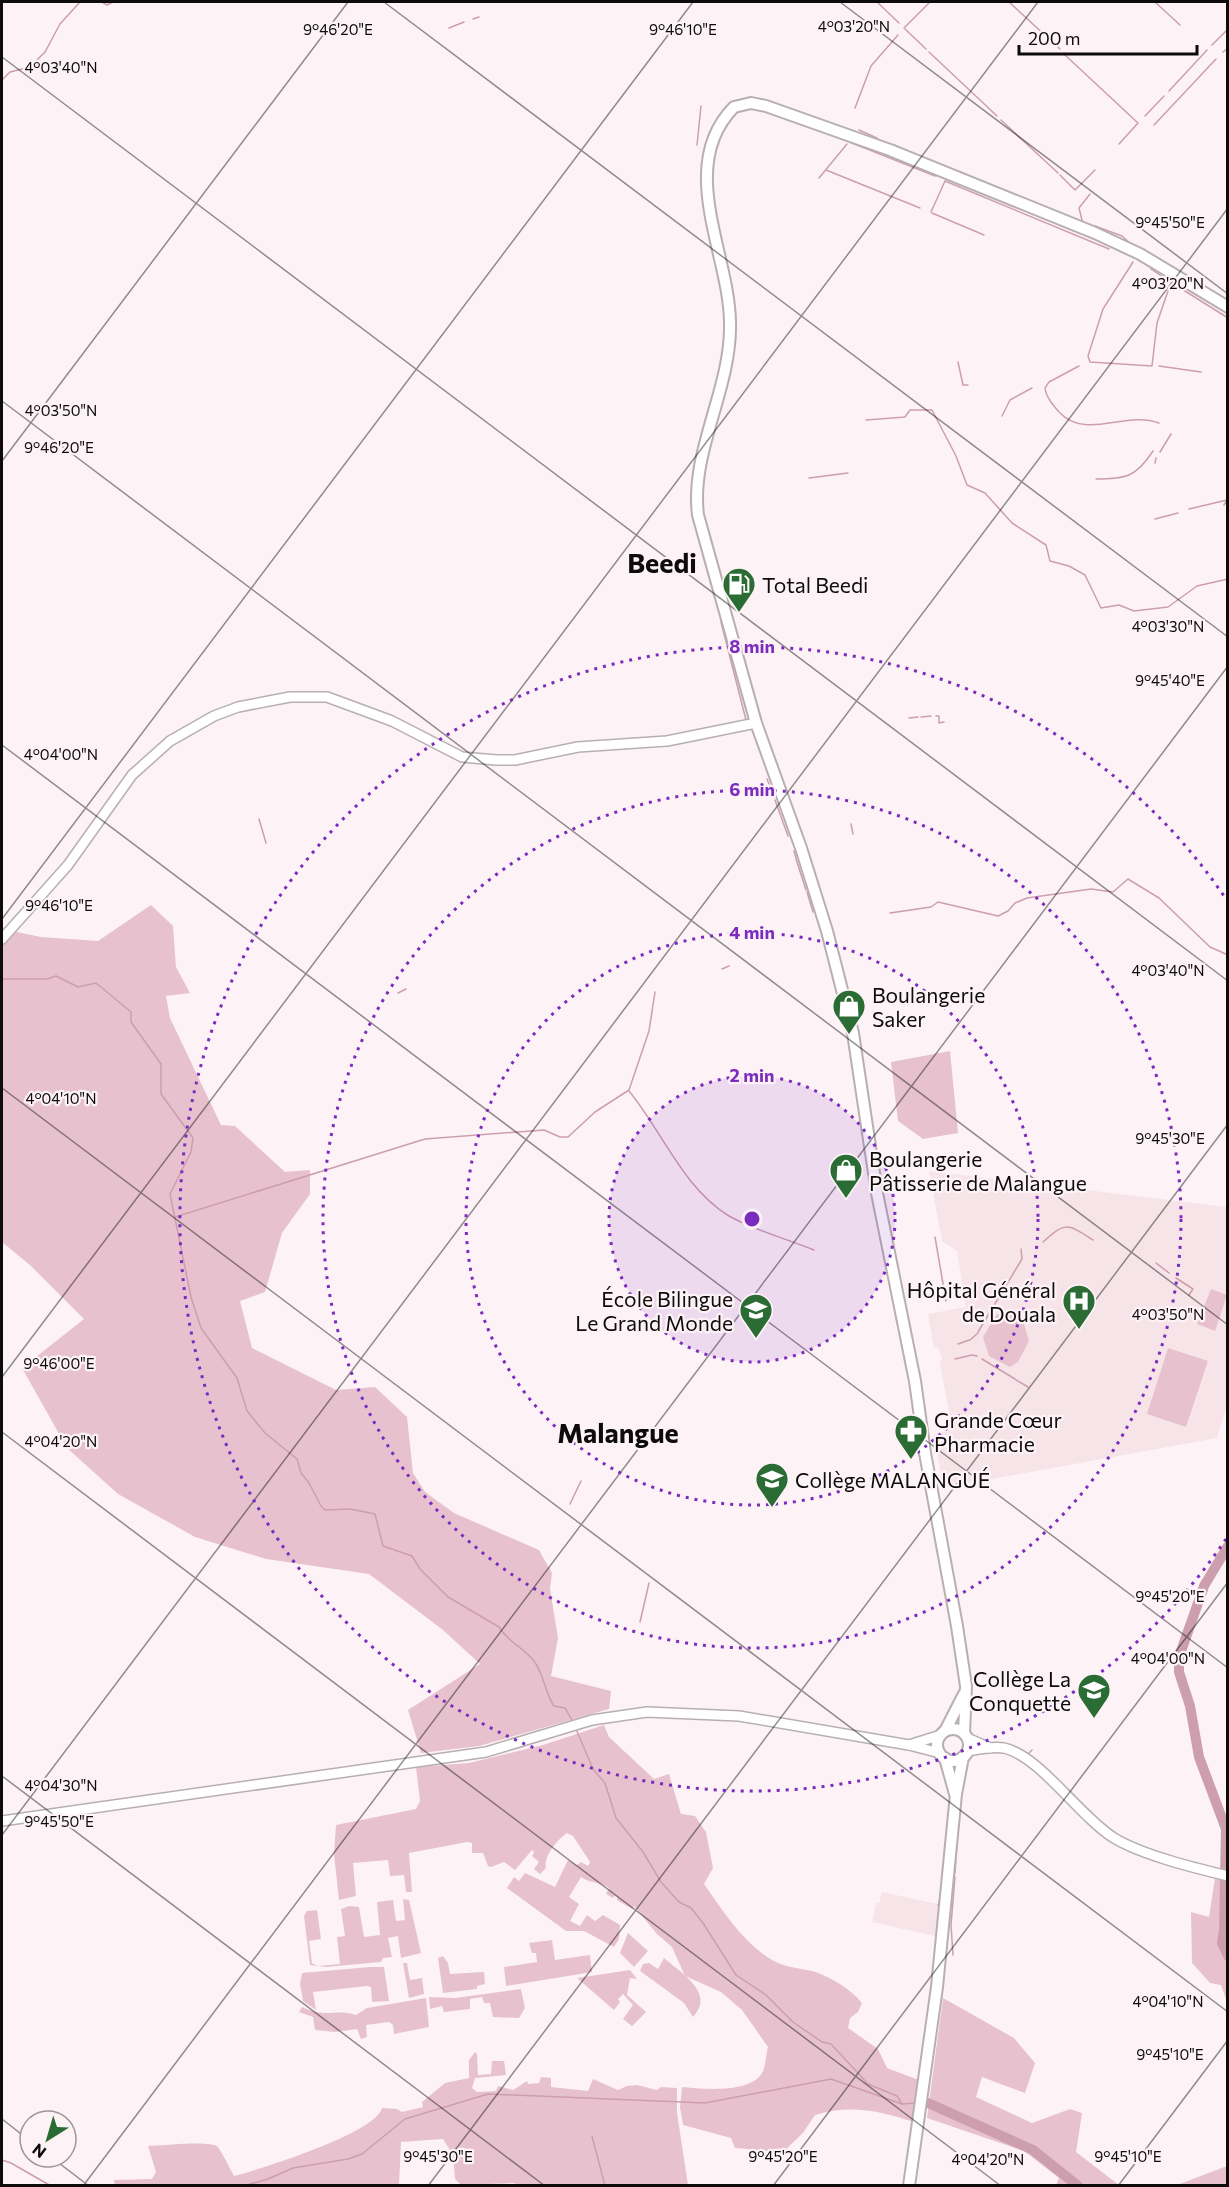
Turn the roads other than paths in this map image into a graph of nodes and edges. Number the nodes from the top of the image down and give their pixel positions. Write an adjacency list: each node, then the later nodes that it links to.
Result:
1 (1227, 307): 2 (main road)
2 (756, 723): 3 (main road); 4 (main road)
3 (2, 939)
4 (964, 1693): 5 (main road); 6 (main road)
5 (943, 1733): 6 (main road); 7 (main road); 10 (main road)
6 (965, 1735): 8 (main road); 9 (main road)
7 (909, 1745): 10 (main road); 12 (main road)
8 (990, 1748): 9 (main road); 13 (main road)
9 (965, 1754): 10 (main road); 11 (main road)
10 (942, 1756): 11 (main road)
11 (956, 1794): 14 (main road)
12 (2, 1821)
13 (1227, 1876)
14 (909, 2186)

